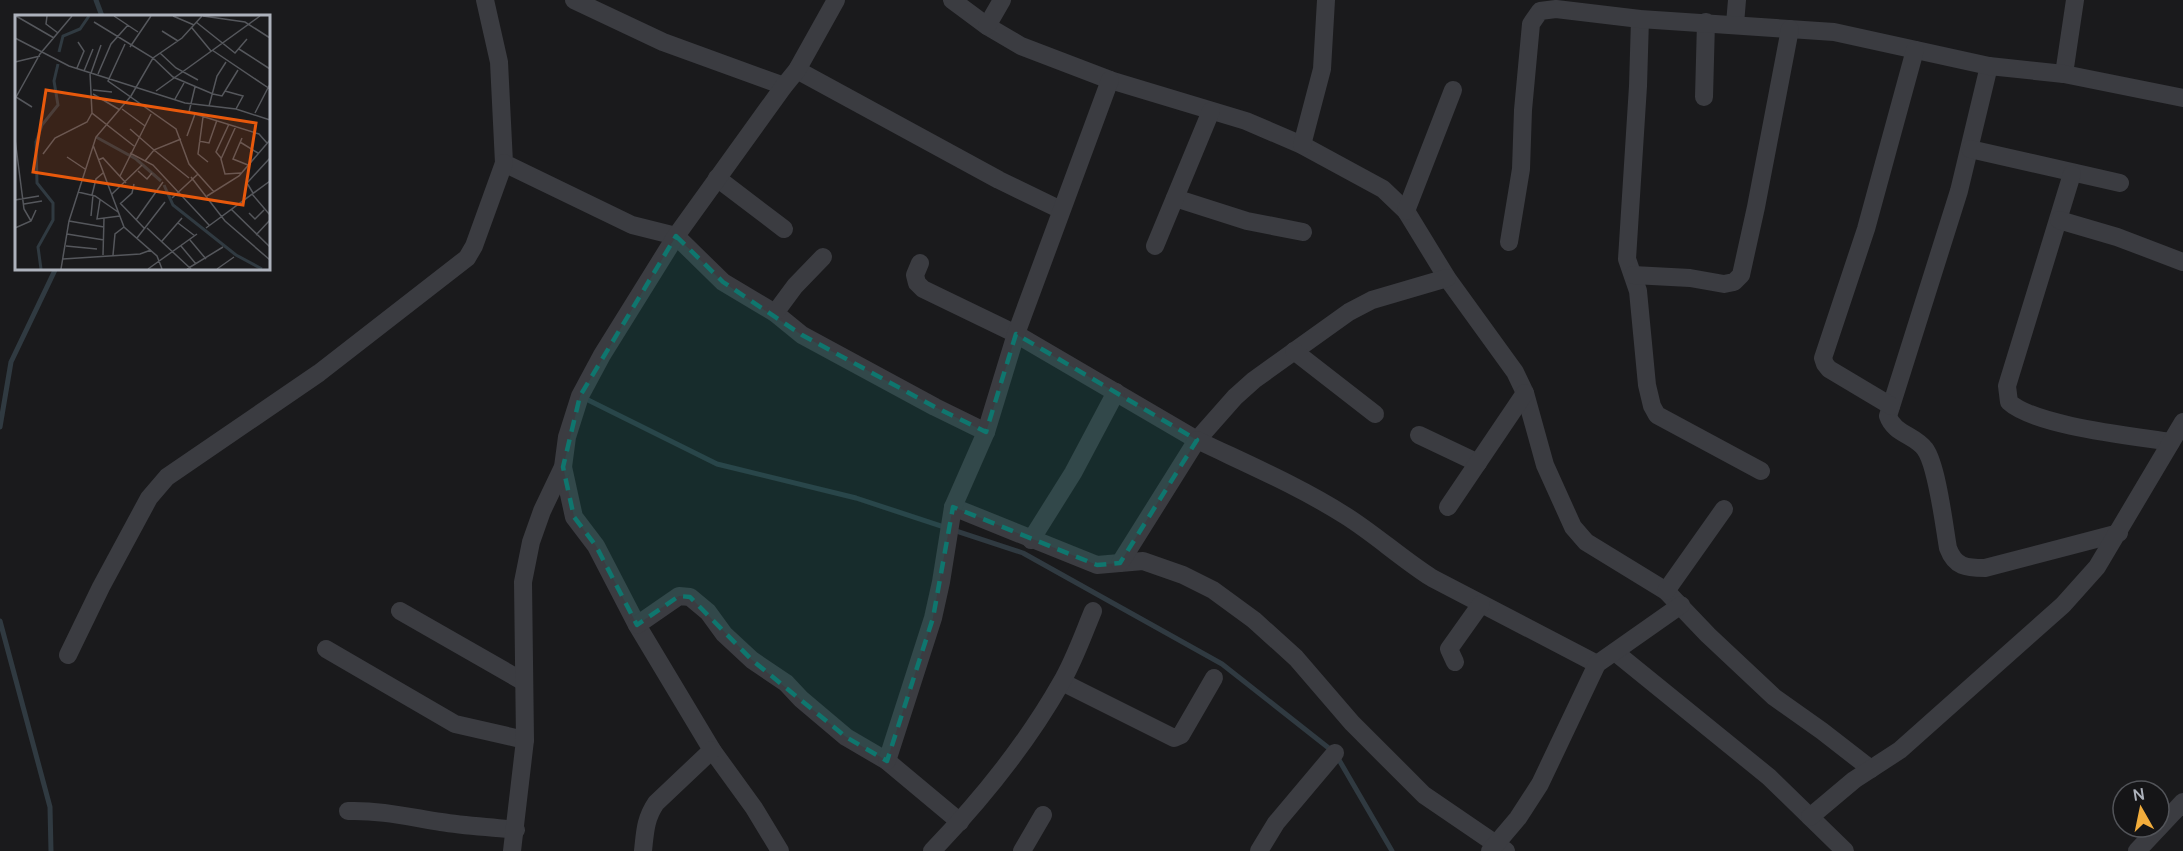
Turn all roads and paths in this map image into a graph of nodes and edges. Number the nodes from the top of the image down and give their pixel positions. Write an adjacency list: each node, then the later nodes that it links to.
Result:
1 (485, 0): 26 (street)
2 (574, 0): 19 (street)
3 (836, 0): 16 (street)
4 (952, 0): 12 (street)
5 (1002, 0): 12 (street)
6 (1326, 0): 24 (street)
7 (1737, 0): 11 (street)
8 (2075, 0): 17 (street)
9 (1640, 19): 10 (street); 37 (street); 42 (street)
10 (1706, 22): 11 (street); 21 (street)
11 (1735, 24): 13 (street)
12 (987, 26): 18 (street)
13 (1790, 28): 14 (street); 42 (street)
14 (1915, 50): 15 (street); 49 (street)
15 (1989, 66): 17 (street); 25 (street)
16 (797, 70): 19 (street); 31 (street)
17 (2064, 74): 22 (street)
18 (1110, 80): 23 (street); 31 (street)
19 (784, 86): 28 (street)
20 (1453, 90): 32 (street)
21 (1704, 97)
22 (2183, 98)
23 (1211, 111): 24 (street); 30 (street)
24 (1302, 145): 32 (street)
25 (1970, 149): 27 (street); 49 (street)
26 (504, 164): 36 (street); 73 (street)
27 (2072, 174): 29 (street); 33 (street)
28 (717, 178): 34 (street); 36 (street)
29 (2120, 183)
30 (1175, 198): 35 (street); 38 (street)
31 (1060, 210): 45 (street)
32 (1406, 211): 43 (street)
33 (2059, 220): 40 (street); 55 (street)
34 (784, 229)
35 (1303, 232)
36 (676, 236): 44 (street); 57 (street)
37 (1509, 242)
38 (1155, 246)
39 (823, 257): 44 (street)
40 (2183, 262)
41 (920, 263): 45 (street)
42 (1633, 275): 58 (street)
43 (1447, 278): 46 (street); 48 (street)
44 (775, 314): 52 (street)
45 (1016, 334): 47 (street); 52 (street)
46 (1294, 351): 50 (street); 54 (street)
47 (1116, 392): 54 (street); 63 (street)
48 (1525, 393): 56 (street); 65 (street)
49 (1891, 406): 62 (street)
50 (1375, 414)
51 (2183, 422): 55 (street)
52 (986, 432): 59 (street)
53 (1419, 435): 56 (street)
54 (1197, 440): 64 (street); 66 (street)
55 (2171, 442): 62 (street)
56 (1478, 463): 60 (street)
57 (563, 467): 70 (street); 77 (street)
58 (1761, 471)
59 (953, 507): 63 (street); 82 (street)
60 (1448, 507)
61 (1724, 509): 65 (street)
62 (2119, 533): 83 (street)
63 (1031, 540): 64 (street)
64 (1120, 563): 90 (street)
65 (1666, 591): 67 (street)
66 (1481, 604): 74 (street); 75 (street)
67 (1681, 605): 72 (street); 83 (street)
68 (400, 611): 77 (street)
69 (1093, 611): 78 (street)
70 (637, 625): 80 (street); 82 (street)
71 (326, 649): 79 (street)
72 (1615, 652): 75 (street); 87 (street)
73 (68, 655)
74 (1455, 662)
75 (1597, 664): 90 (street)
76 (1214, 678): 78 (street)
77 (524, 682): 79 (street)
78 (1062, 682): 88 (street)
79 (525, 740): 89 (street)
80 (712, 750): 92 (street); 93 (street)
81 (1335, 753): 96 (street)
82 (887, 761): 88 (street)
83 (1871, 769): 87 (street)
84 (2183, 802): 98 (street)
85 (348, 811): 89 (street)
86 (1043, 815): 95 (street)
87 (1810, 817): 97 (street)
88 (960, 822): 94 (street)
89 (516, 830): 91 (street)
90 (1498, 849)
91 (512, 851)
92 (644, 851)
93 (780, 851)
94 (932, 851)
95 (1022, 851)
96 (1258, 851)
97 (1845, 851)
98 (2137, 851)

